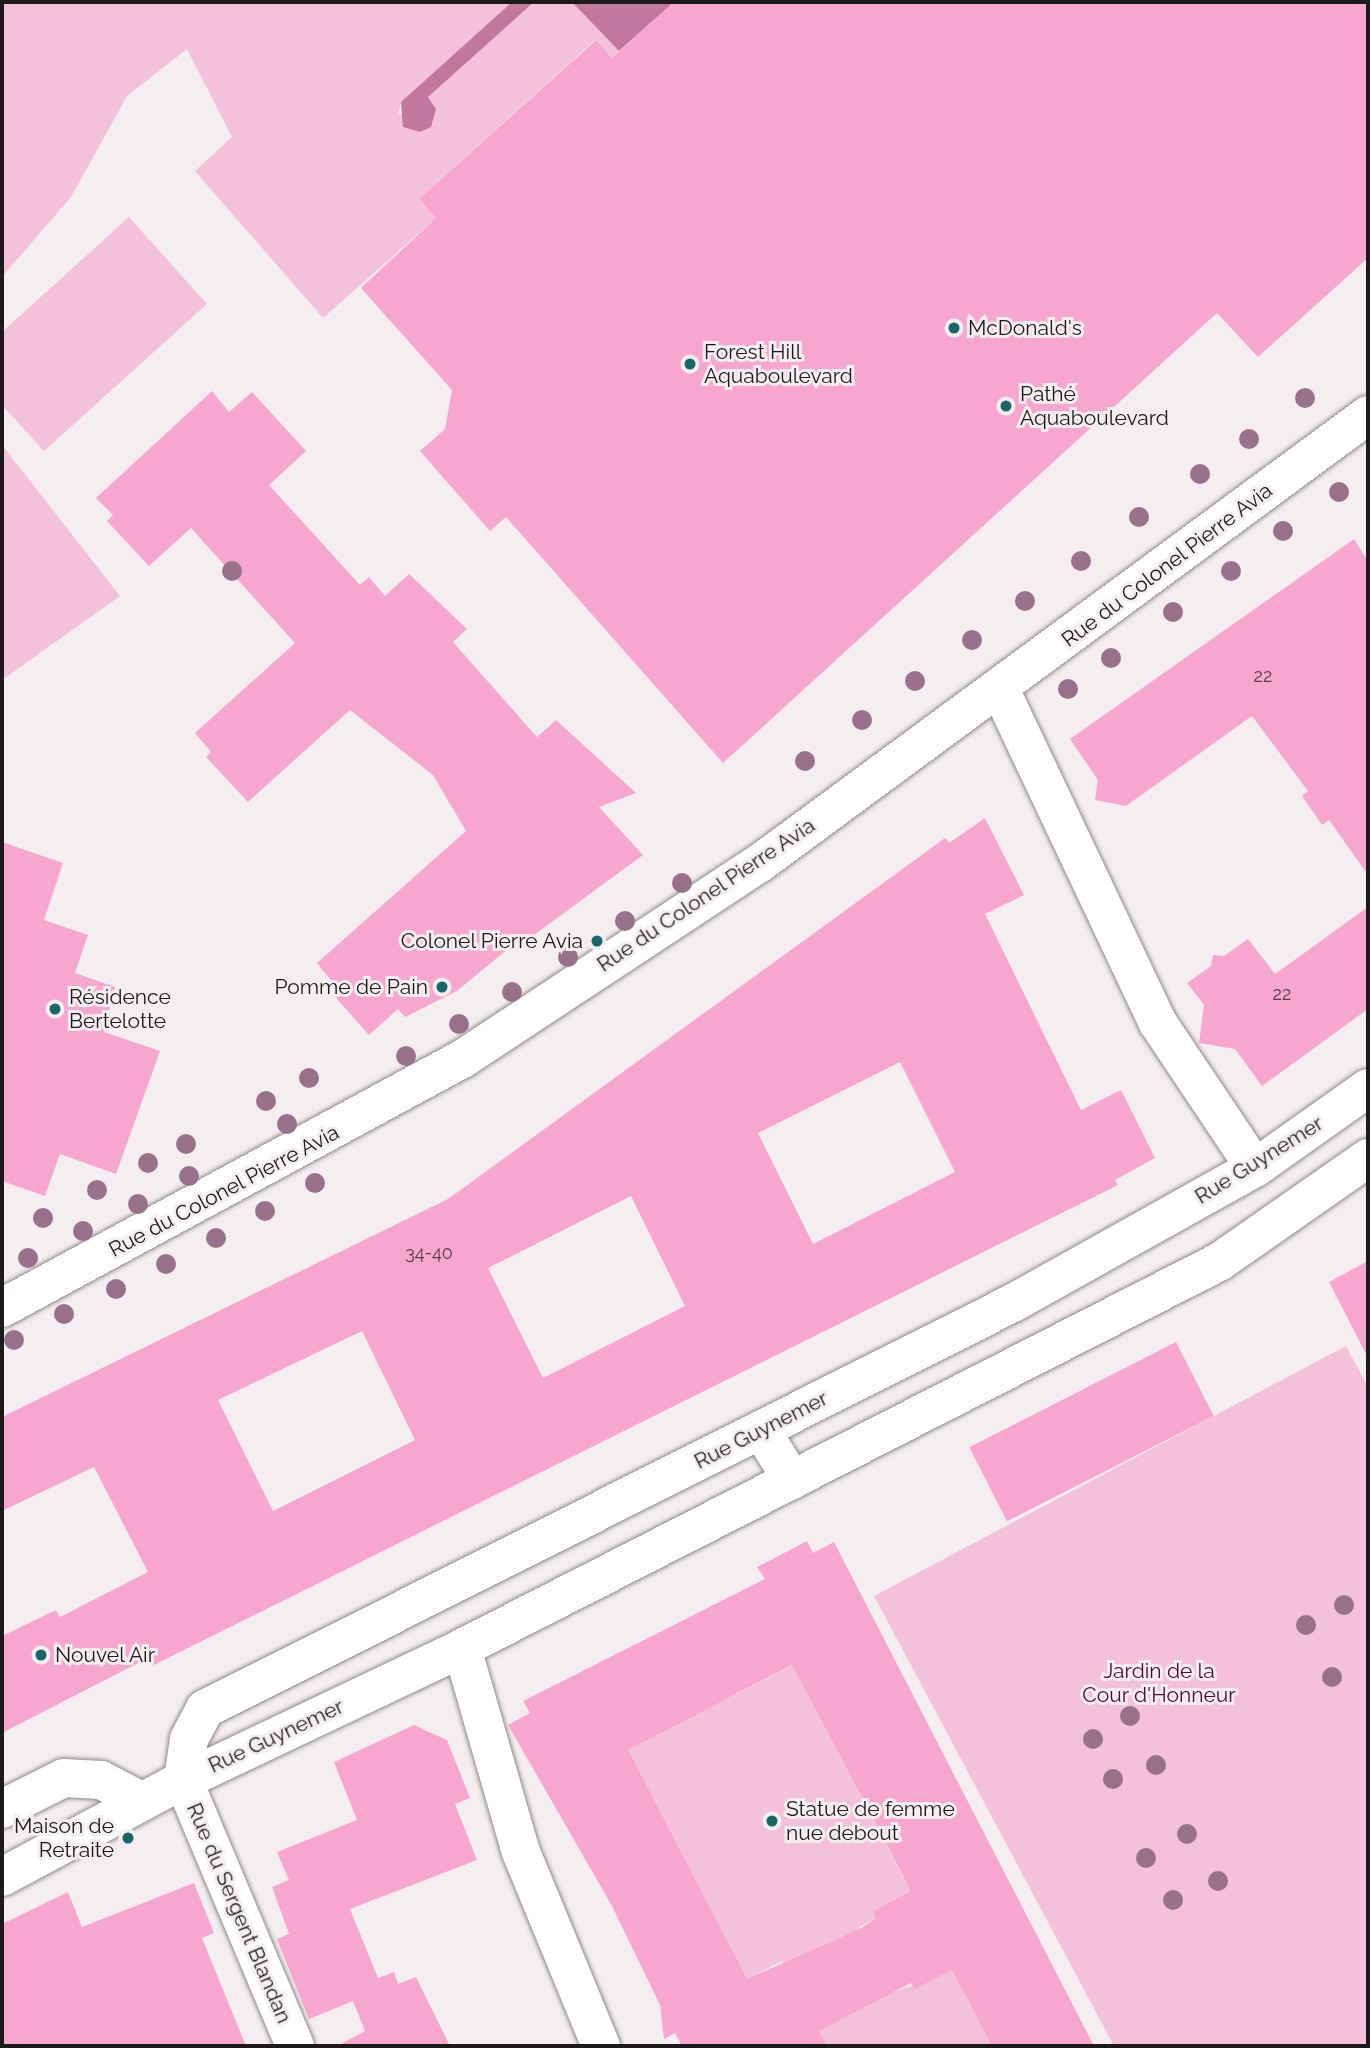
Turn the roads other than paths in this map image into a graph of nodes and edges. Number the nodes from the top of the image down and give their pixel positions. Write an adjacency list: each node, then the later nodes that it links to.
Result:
1 (1368, 415): 2 (street, Rue du Colonel Pierre Avia)
2 (1000, 689): 5 (street); 6 (street, Rue du Colonel Pierre Avia)
3 (1368, 1088): 5 (street, Rue Guynemer)
4 (1368, 1158): 8 (street, Rue Guynemer)
5 (1255, 1168): 7 (street, Rue Guynemer)
6 (2, 1308)
7 (761, 1430): 8 (street); 10 (street, Rue Guynemer)
8 (792, 1480): 9 (street, Rue Guynemer)
9 (462, 1648): 10 (street, Rue Guynemer); 15 (street)
10 (183, 1780): 11 (street, Rue Guynemer); 14 (street, Rue du Sergent Blandan)
11 (141, 1801): 12 (street); 13 (street, Rue Guynemer)
12 (2, 1809)
13 (2, 1877)
14 (295, 2046)
15 (601, 2046)

